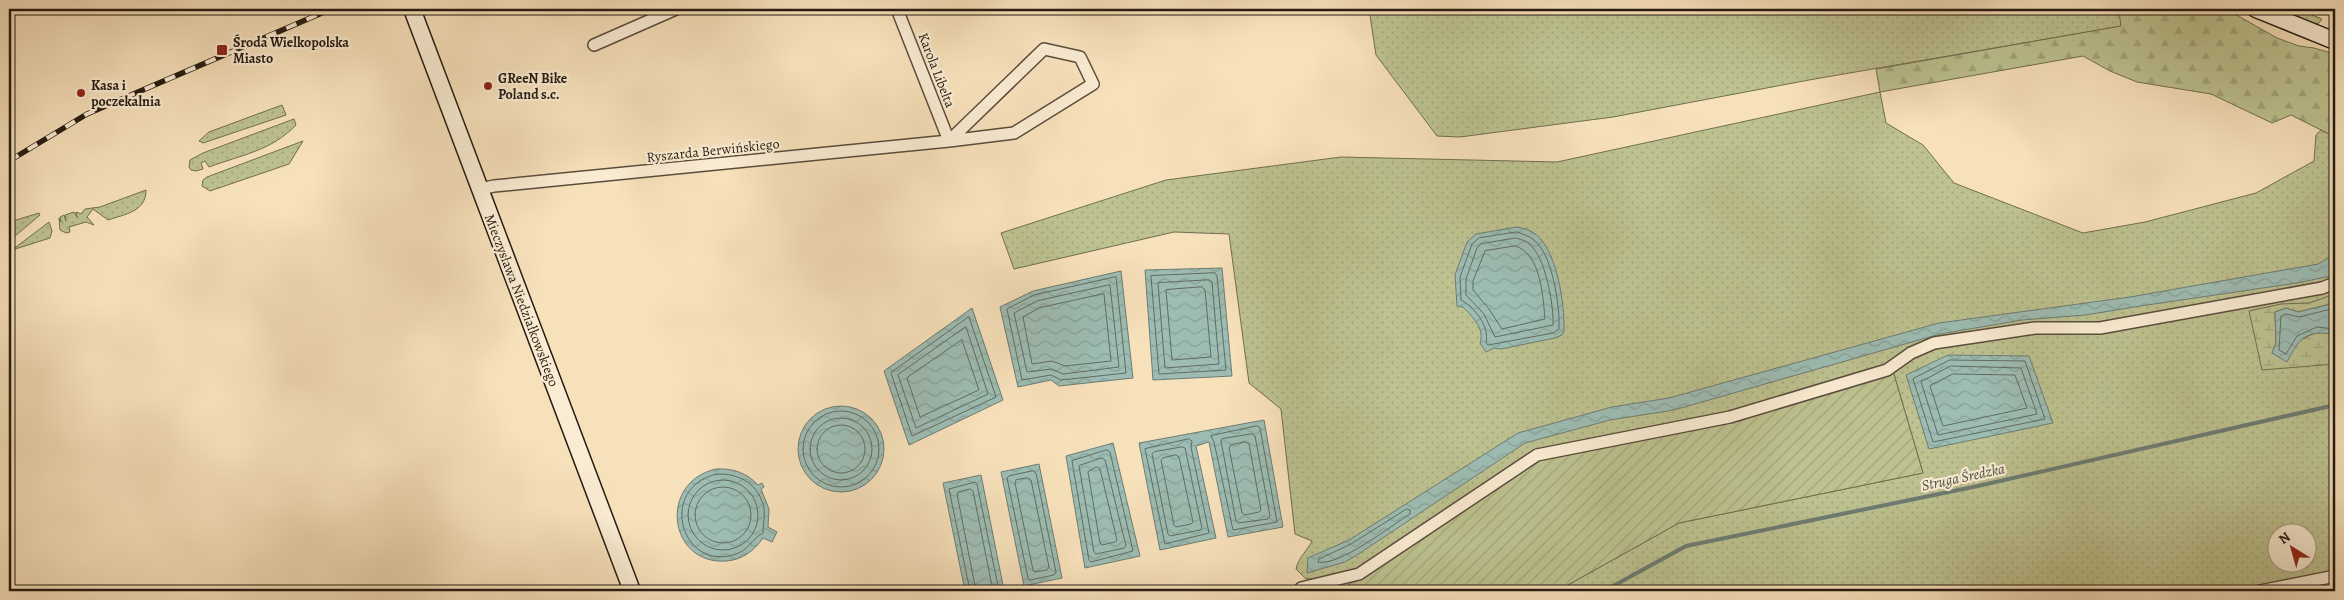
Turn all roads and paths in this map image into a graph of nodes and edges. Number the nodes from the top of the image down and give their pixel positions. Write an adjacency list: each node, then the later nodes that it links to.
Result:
1 (412, 9): 8 (street, Mieczysława Niedziałkowskiego)
2 (675, 9): 6 (street)
3 (897, 9): 7 (street, Karola Libelta)
4 (2256, 9): 5 (street)
5 (2335, 41)
6 (594, 44)
7 (949, 142): 7 (street, Ryszarda Berwińskiego); 8 (street, Ryszarda Berwińskiego)
8 (480, 189): 12 (street, Mieczysława Niedziałkowskiego)
9 (2335, 283): 11 (street)
10 (2335, 576): 13 (street)
11 (1301, 588)
12 (632, 591)
13 (2260, 591)

